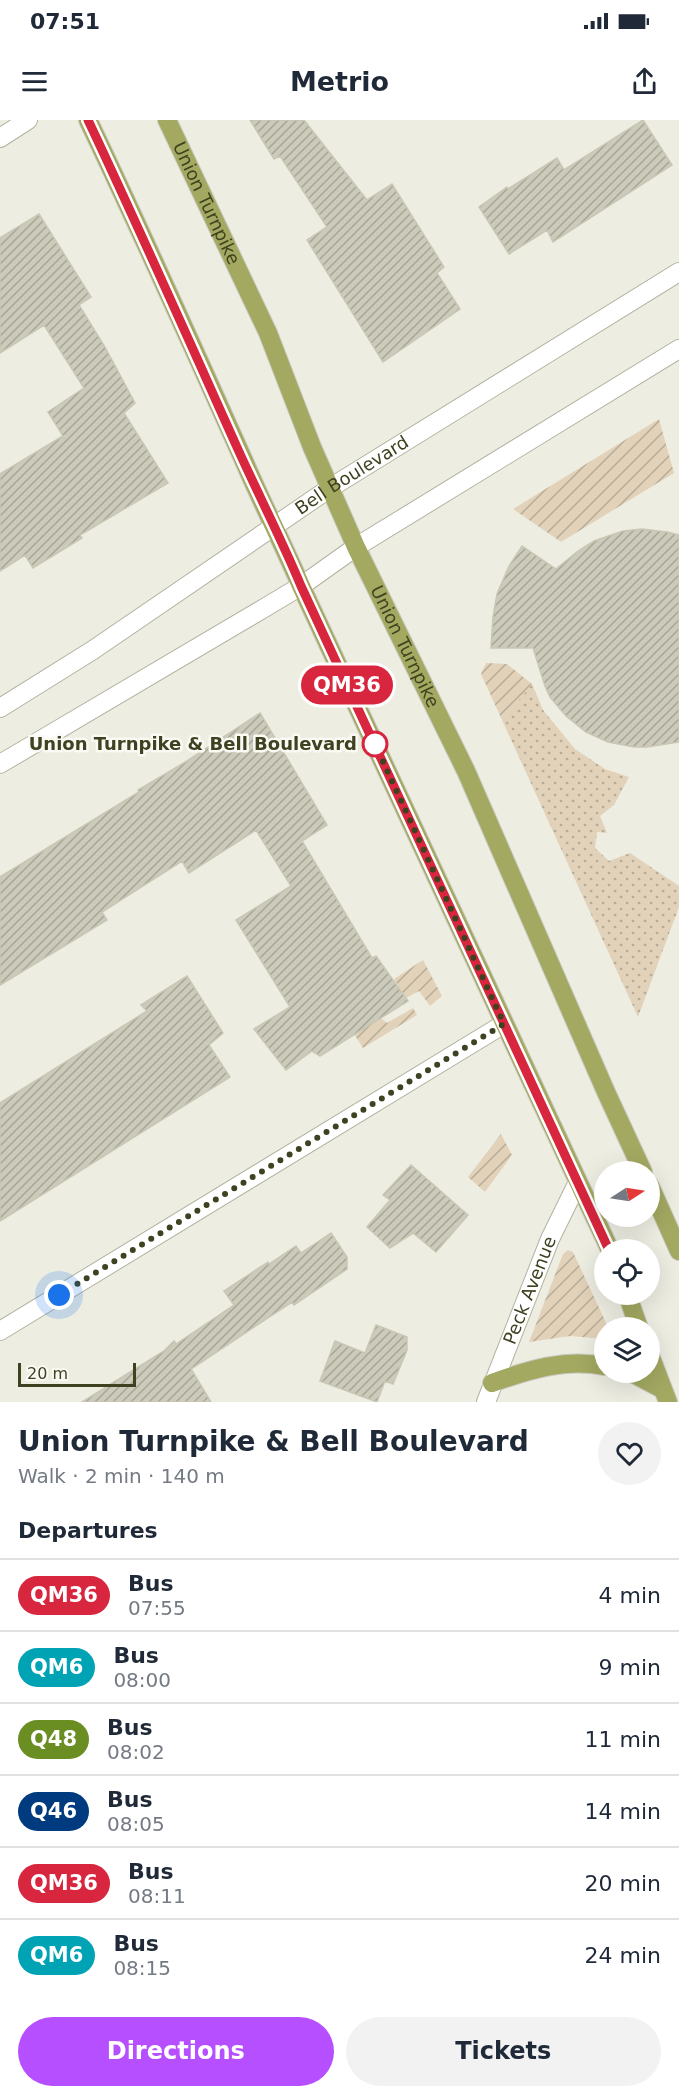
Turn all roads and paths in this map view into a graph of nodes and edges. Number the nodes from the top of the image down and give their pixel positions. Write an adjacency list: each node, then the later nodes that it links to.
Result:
1 (28, 120): 4 (street)
2 (88, 120): 8 (main road)
3 (167, 120): 7 (main road, Union Turnpike)
4 (0, 138)
5 (679, 272): 7 (street, Bell Boulevard)
6 (679, 349): 9 (street)
7 (330, 488): 8 (street, Bell Boulevard); 9 (main road, Union Turnpike)
8 (275, 526): 10 (main road); 11 (street, Bell Boulevard)
9 (356, 547): 10 (street); 14 (main road, Union Turnpike)
10 (301, 586): 12 (street); 13 (main road)
11 (0, 708)
12 (0, 764)
13 (504, 1024): 15 (main road); 19 (street)
14 (638, 1161)
15 (578, 1182): 17 (main road); 21 (street, Peck Avenue)
16 (660, 1208): 18 (main road)
17 (604, 1239)
18 (679, 1251)
19 (0, 1331)
20 (594, 1364): 21 (main road)
21 (492, 1383): 24 (street, Peck Avenue)
22 (647, 1383): 23 (main road)
23 (665, 1395)
24 (486, 1402)

